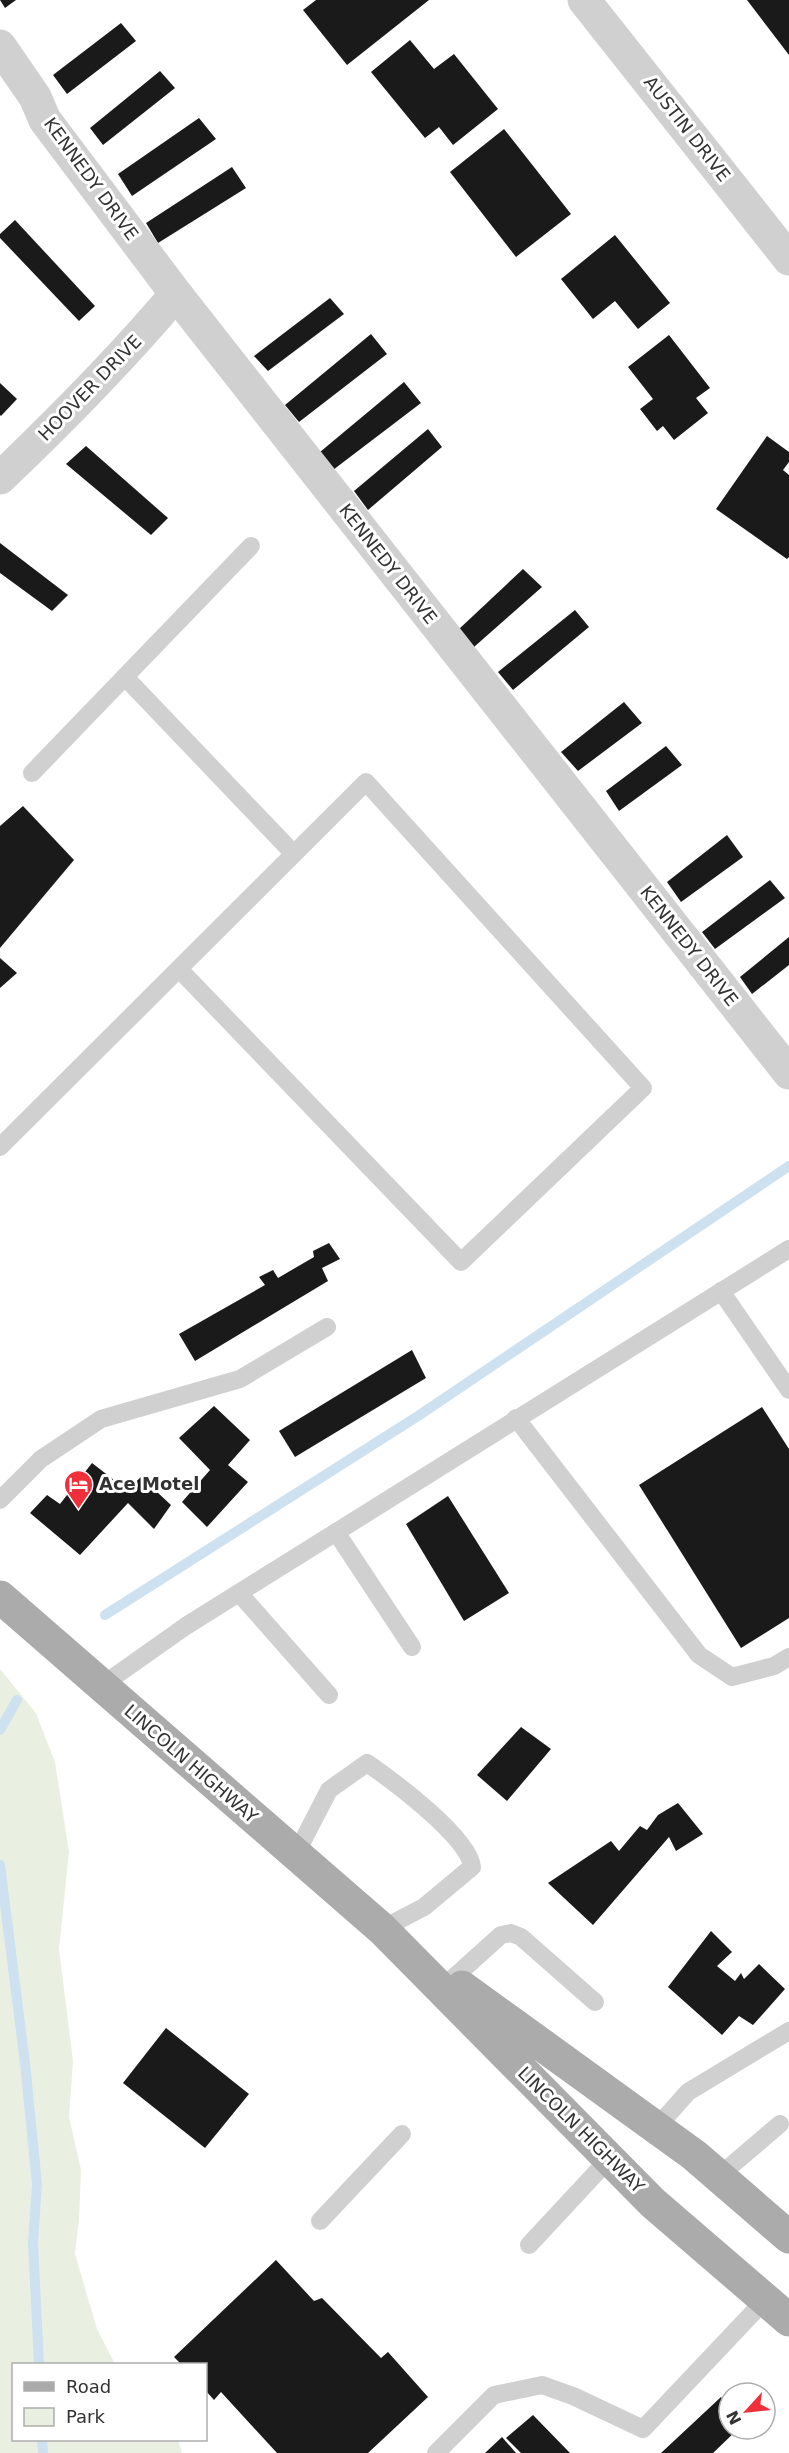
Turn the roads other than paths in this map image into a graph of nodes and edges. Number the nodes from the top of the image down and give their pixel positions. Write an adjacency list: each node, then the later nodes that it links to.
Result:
1 (584, 0): 3 (street, AUSTIN DRIVE)
2 (0, 46): 4 (street, KENNEDY DRIVE)
3 (789, 259)
4 (176, 294): 5 (street, HOOVER DRIVE); 11 (street, KENNEDY DRIVE)
5 (0, 477)
6 (251, 546): 7 (lane)
7 (125, 677): 8 (lane); 9 (lane)
8 (32, 773)
9 (294, 854): 10 (lane); 10 (lane)
10 (179, 969): 12 (lane)
11 (789, 1073)
12 (0, 1147)
13 (789, 1249): 14 (lane)
14 (721, 1291): 16 (lane); 17 (lane)
15 (327, 1327): 18 (lane)
16 (789, 1390)
17 (516, 1418): 19 (lane); 23 (lane)
18 (0, 1500)
19 (336, 1532): 20 (lane); 22 (lane)
20 (239, 1593): 24 (lane); 25 (lane)
21 (0, 1597): 24 (main road, LINCOLN HIGHWAY)
22 (412, 1647)
23 (789, 1657)
24 (101, 1686): 26 (main road, LINCOLN HIGHWAY)
25 (329, 1695)
26 (296, 1854): 27 (main road, LINCOLN HIGHWAY); 27 (lane)
27 (382, 1929): 28 (main road, LINCOLN HIGHWAY); 34 (main road, LINCOLN HIGHWAY)
28 (451, 1980): 29 (lane); 32 (main road, LINCOLN HIGHWAY)
29 (595, 2002)
30 (789, 2031): 32 (lane)
31 (780, 2124): 35 (lane)
32 (656, 2128): 35 (main road, LINCOLN HIGHWAY)
33 (402, 2134): 36 (lane)
34 (609, 2159): 38 (lane); 39 (main road, LINCOLN HIGHWAY)
35 (719, 2176): 37 (main road, LINCOLN HIGHWAY)
36 (320, 2221)
37 (789, 2237)
38 (529, 2245)
39 (777, 2309): 40 (lane)
40 (436, 2453)

